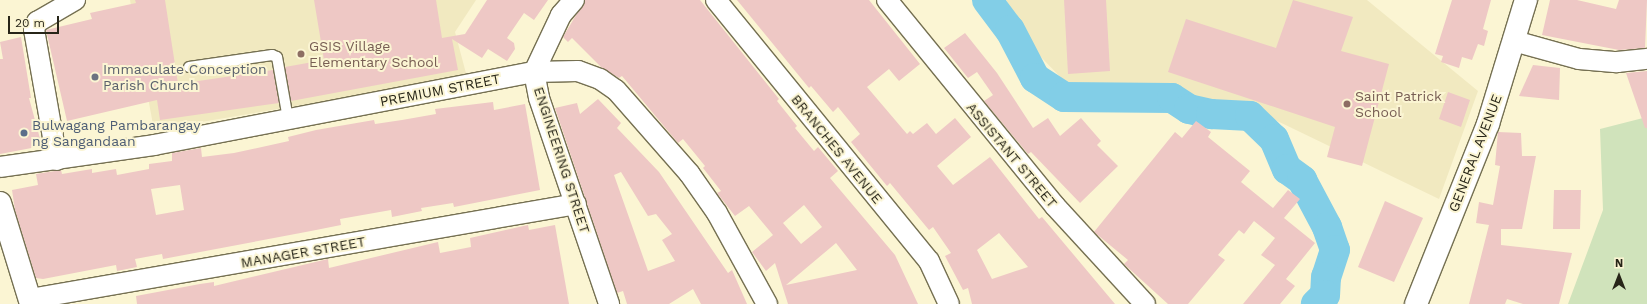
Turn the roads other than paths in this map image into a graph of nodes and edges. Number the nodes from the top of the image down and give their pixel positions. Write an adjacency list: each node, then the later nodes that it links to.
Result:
1 (75, 0): 11 (street)
2 (574, 0): 9 (street, ENGINEERING STREET)
3 (716, 0): 18 (street, BRANCHES AVENUE)
4 (887, 0): 19 (street, ASSISTANT STREET)
5 (1526, 0): 6 (street, GENERAL AVENUE)
6 (1514, 41): 7 (street); 20 (street, GENERAL AVENUE)
7 (1647, 59)
8 (190, 67): 10 (lane)
9 (534, 72): 10 (street, PREMIUM STREET); 14 (street, ENGINEERING STREET); 17 (street, PREMIUM STREET)
10 (288, 119): 11 (street, PREMIUM STREET)
11 (57, 160): 12 (street, PREMIUM STREET)
12 (0, 167)
13 (0, 203): 15 (street)
14 (576, 204): 15 (street, MANAGER STREET); 16 (street, ENGINEERING STREET)
15 (31, 301)
16 (609, 304)
17 (767, 304)
18 (949, 304)
19 (1145, 304)
20 (1416, 304)

